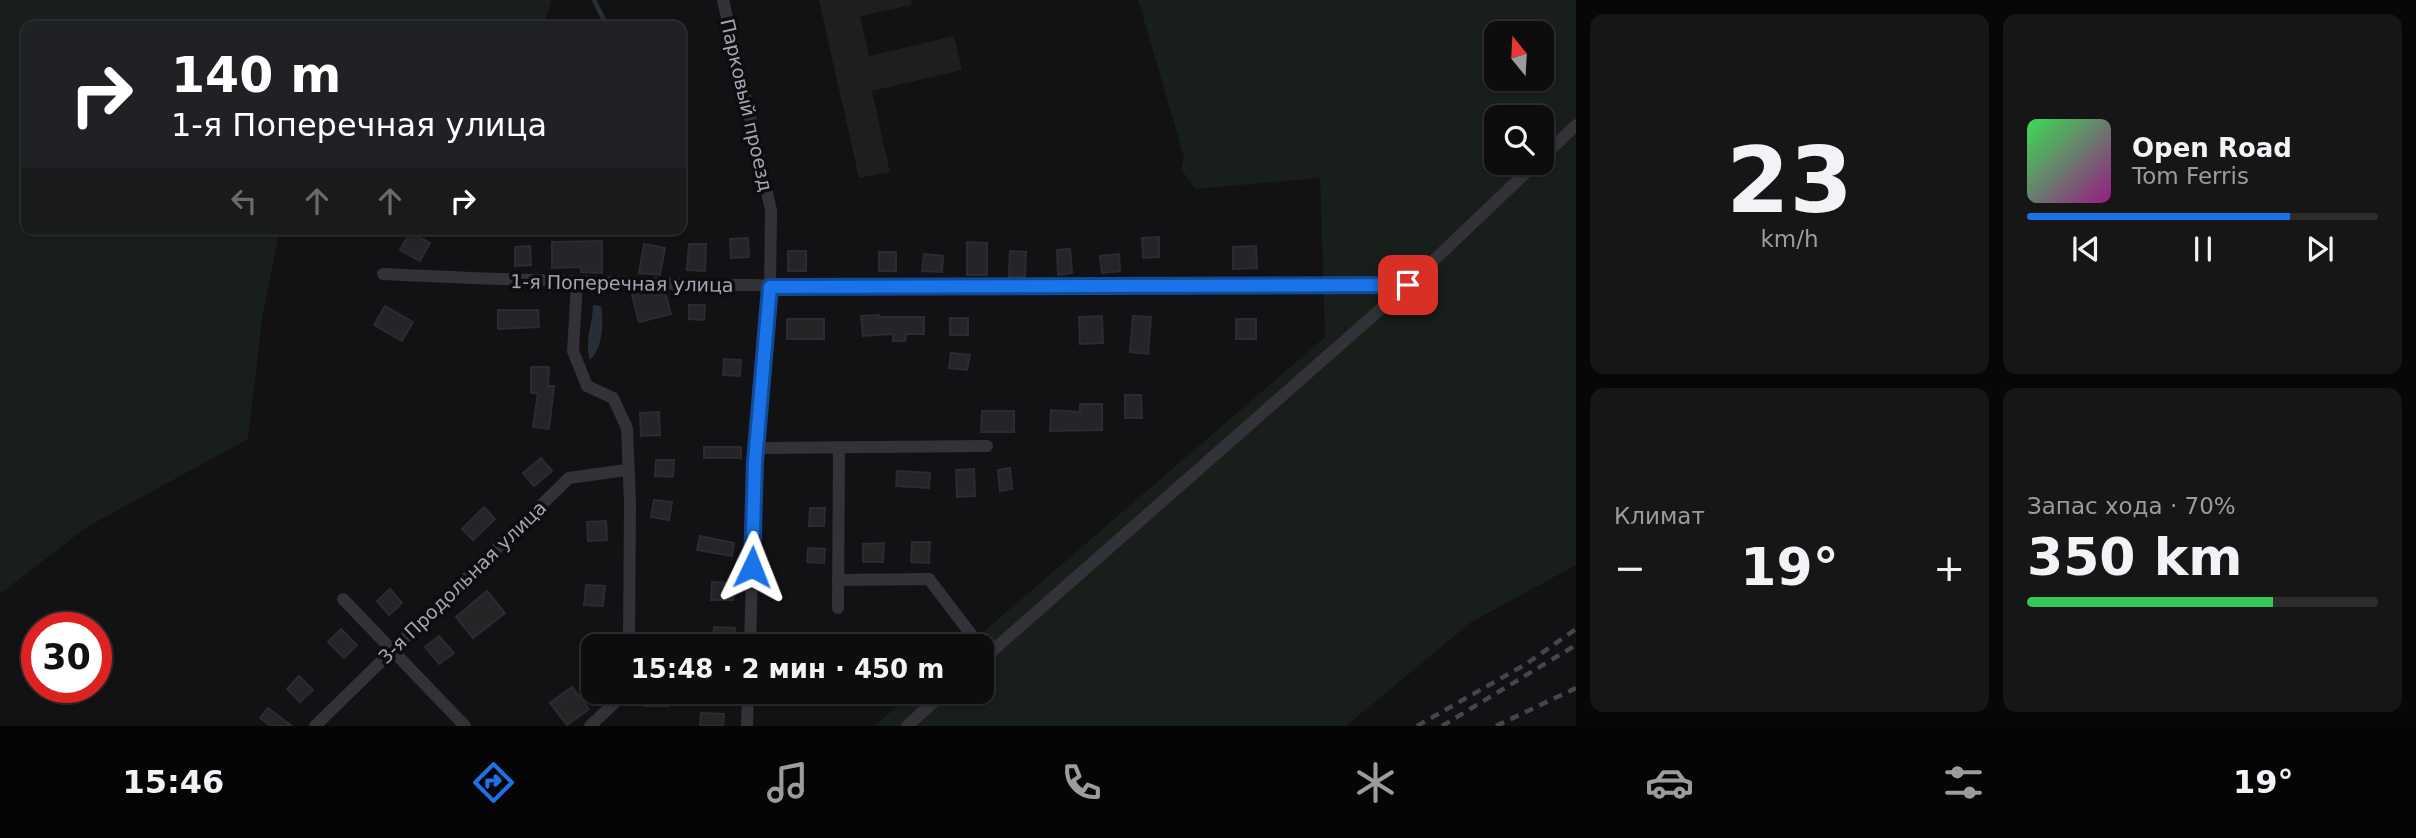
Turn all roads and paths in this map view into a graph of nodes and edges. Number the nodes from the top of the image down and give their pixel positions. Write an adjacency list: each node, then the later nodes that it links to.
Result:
1 (723, 0): 8 (street, Парковый проезд)
2 (1576, 125): 3 (street)
3 (1554, 146)
4 (1523, 175): 7 (street)
5 (383, 274): 6 (street, 1-я Поперечная улица)
6 (576, 284): 8 (street, 1-я Поперечная улица); 12 (street)
7 (1408, 285): 8 (street, 1-я Поперечная улица); 19 (street)
8 (770, 287): 11 (street, Парковый проезд)
9 (987, 446): 10 (street)
10 (839, 447): 11 (street); 13 (street)
11 (756, 448): 17 (street, Парковый проезд)
12 (626, 470): 16 (street); 20 (street, 3-я Продольная улица)
13 (838, 580): 15 (street); 18 (street)
14 (343, 598): 20 (street)
15 (838, 608)
16 (629, 634)
17 (750, 634)
18 (970, 634)
19 (994, 643)
20 (393, 648): 24 (street, 3-я Продольная улица); 25 (street)
21 (613, 704): 26 (street)
22 (748, 704): 27 (street)
23 (932, 704): 28 (street)
24 (315, 726)
25 (465, 726)
26 (590, 726)
27 (747, 726)
28 (907, 726)

